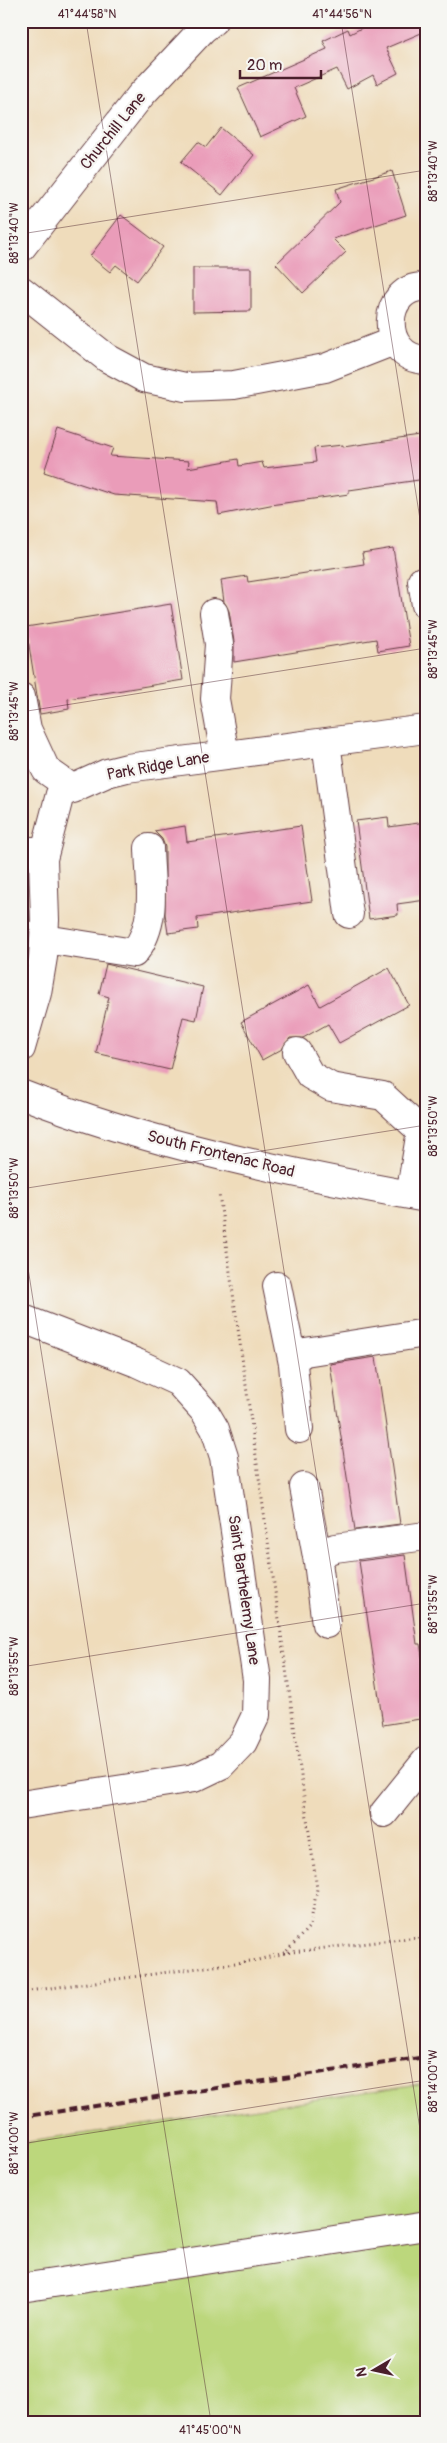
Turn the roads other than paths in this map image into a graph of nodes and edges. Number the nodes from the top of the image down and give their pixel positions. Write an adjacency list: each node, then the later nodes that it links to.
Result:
1 (213, 21): 2 (street, Churchill Lane)
2 (21, 248)
3 (426, 287): 5 (street)
4 (21, 290): 5 (street)
5 (394, 341): 6 (street)
6 (426, 360)
7 (214, 613): 11 (street)
8 (21, 697): 12 (street)
9 (426, 729): 10 (street, Park Ridge Lane)
10 (326, 742): 11 (street, Park Ridge Lane); 15 (street)
11 (225, 755): 12 (street, Park Ridge Lane)
12 (73, 788): 14 (street, Park Ridge Lane)
13 (148, 848): 16 (street)
14 (33, 851): 16 (street, Park Ridge Lane)
15 (349, 914)
16 (45, 939): 17 (street, Park Ridge Lane)
17 (21, 1048)
18 (297, 1052): 20 (street)
19 (21, 1094): 21 (street, South Frontenac Road)
20 (423, 1131): 21 (street)
21 (418, 1197)
22 (277, 1286): 25 (street)
23 (21, 1318): 32 (street, Saint Barthelemy Lane)
24 (426, 1332): 25 (street)
25 (293, 1364): 26 (street)
26 (299, 1428)
27 (304, 1487): 29 (street)
28 (426, 1536): 29 (street)
29 (318, 1562): 30 (street)
30 (326, 1624)
31 (426, 1761): 33 (street)
32 (21, 1805)
33 (384, 1813)
34 (426, 2226): 35 (street)
35 (21, 2288)

